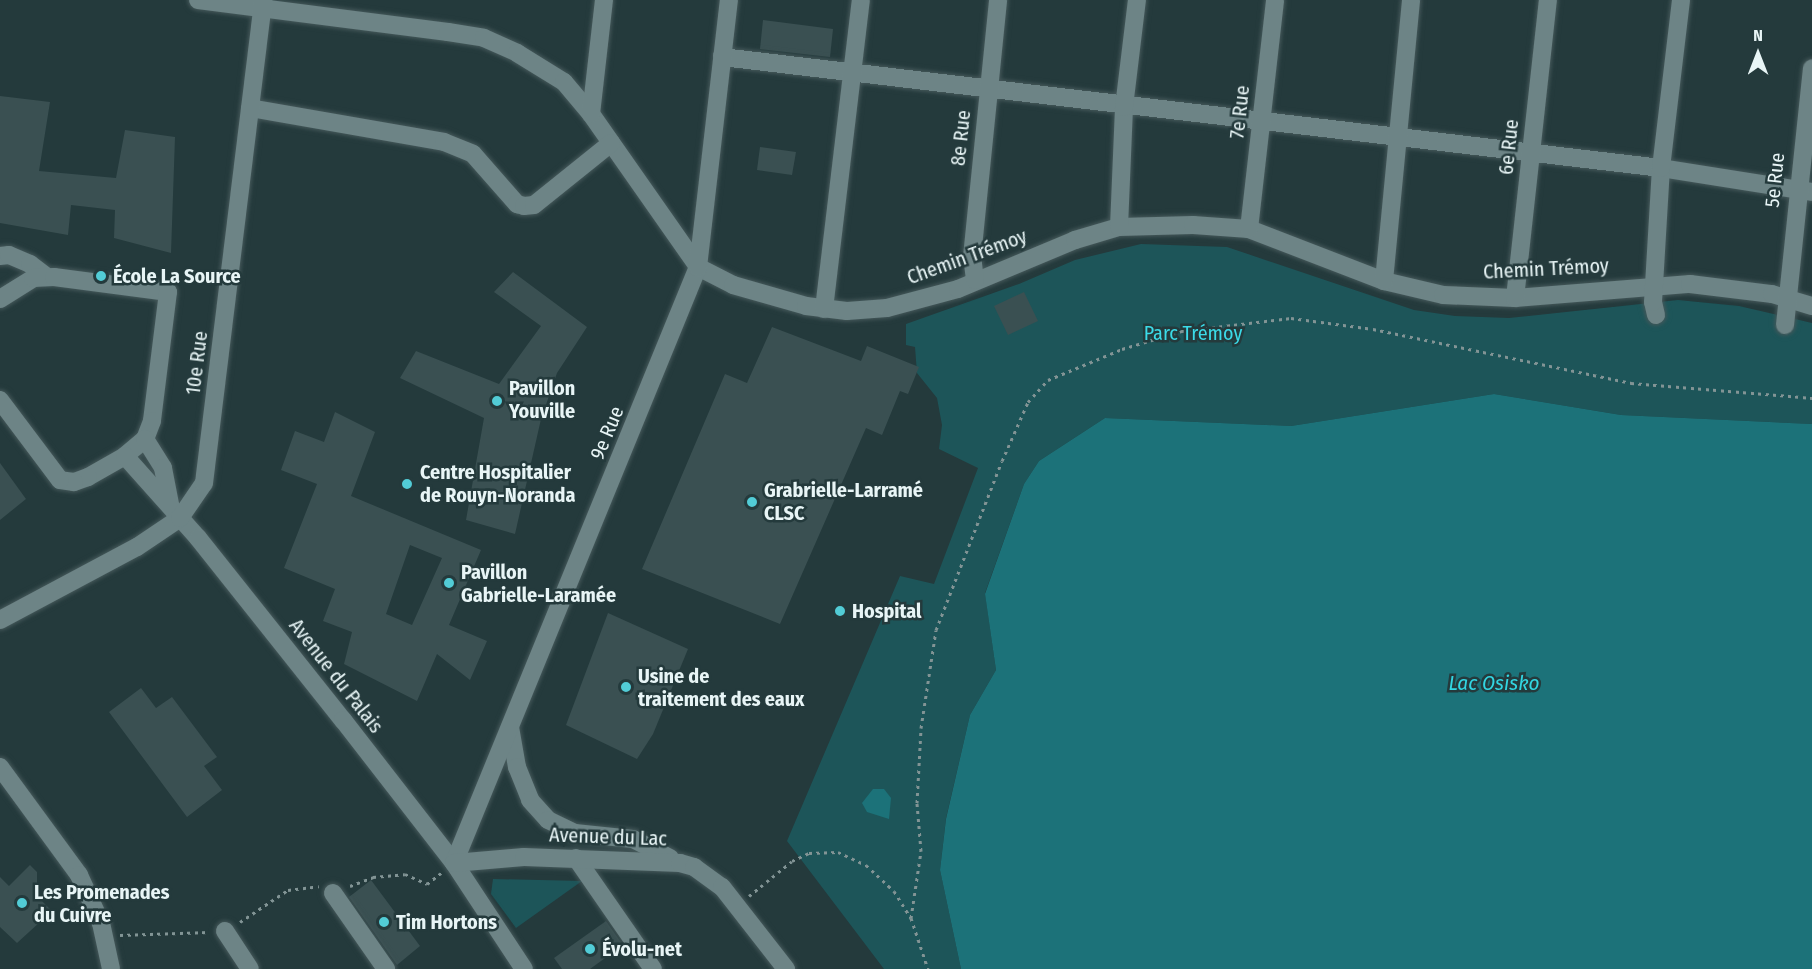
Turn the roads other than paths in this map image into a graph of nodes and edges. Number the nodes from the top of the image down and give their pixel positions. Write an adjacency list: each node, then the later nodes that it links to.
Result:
1 (198, 0): 11 (street, Chemin Trémoy)
2 (604, 0): 18 (street)
3 (729, 0): 12 (street, 9e Rue)
4 (861, 0): 13 (street)
5 (998, 0): 15 (street, 8e Rue)
6 (1137, 0): 16 (street)
7 (1275, 0): 19 (street, 7e Rue)
8 (1411, 0): 20 (street)
9 (1548, 0): 22 (street, 6e Rue)
10 (1681, 0): 23 (street)
11 (262, 4): 17 (street, 10e Rue); 18 (street, Chemin Trémoy)
12 (722, 57): 13 (street); 28 (street, 9e Rue)
13 (851, 73): 15 (street); 37 (street)
14 (1812, 76): 24 (street, 5e Rue)
15 (989, 90): 16 (street); 30 (street, 8e Rue)
16 (1124, 107): 19 (street); 25 (street)
17 (250, 108): 21 (street); 43 (street, 10e Rue)
18 (591, 114): 21 (street, Chemin Trémoy)
19 (1261, 123): 20 (street); 26 (street, 7e Rue)
20 (1395, 137): 22 (street); 31 (street)
21 (611, 143): 28 (street, Chemin Trémoy)
22 (1531, 152): 23 (street); 34 (street, 6e Rue)
23 (1661, 168): 24 (street); 32 (street)
24 (1804, 191): 33 (street, 5e Rue)
25 (1119, 227): 26 (street, Chemin Trémoy); 30 (street, Chemin Trémoy)
26 (1249, 229): 31 (street, Chemin Trémoy)
27 (0, 256): 29 (street)
28 (698, 267): 37 (street, Chemin Trémoy); 45 (street, 9e Rue)
29 (46, 277): 35 (street); 41 (street)
30 (975, 280): 37 (street, Chemin Trémoy)
31 (1384, 281): 34 (street, Chemin Trémoy)
32 (1655, 284): 33 (street, Chemin Trémoy); 34 (street, Chemin Trémoy); 38 (street)
33 (1787, 297): 36 (street, Chemin Trémoy); 39 (street, 5e Rue)
34 (1515, 298)
35 (0, 299)
36 (1812, 306)
37 (824, 309)
38 (1656, 315)
39 (1785, 325)
40 (0, 400): 42 (street)
41 (144, 439): 42 (street); 43 (street)
42 (125, 456): 43 (street)
43 (180, 518): 44 (street, 10e Rue); 49 (street, Avenue du Palais)
44 (0, 620)
45 (510, 727): 48 (street); 49 (street, 9e Rue)
46 (0, 767): 52 (street)
47 (576, 858): 48 (street, Avenue du Lac); 49 (street, Avenue du Lac); 56 (street)
48 (680, 862): 57 (street, Avenue du Lac)
49 (454, 863): 55 (street, Avenue du Palais)
50 (333, 893): 54 (street)
51 (225, 931): 53 (street)
52 (111, 969)
53 (250, 969)
54 (386, 969)
55 (524, 969)
56 (653, 969)
57 (786, 969)

